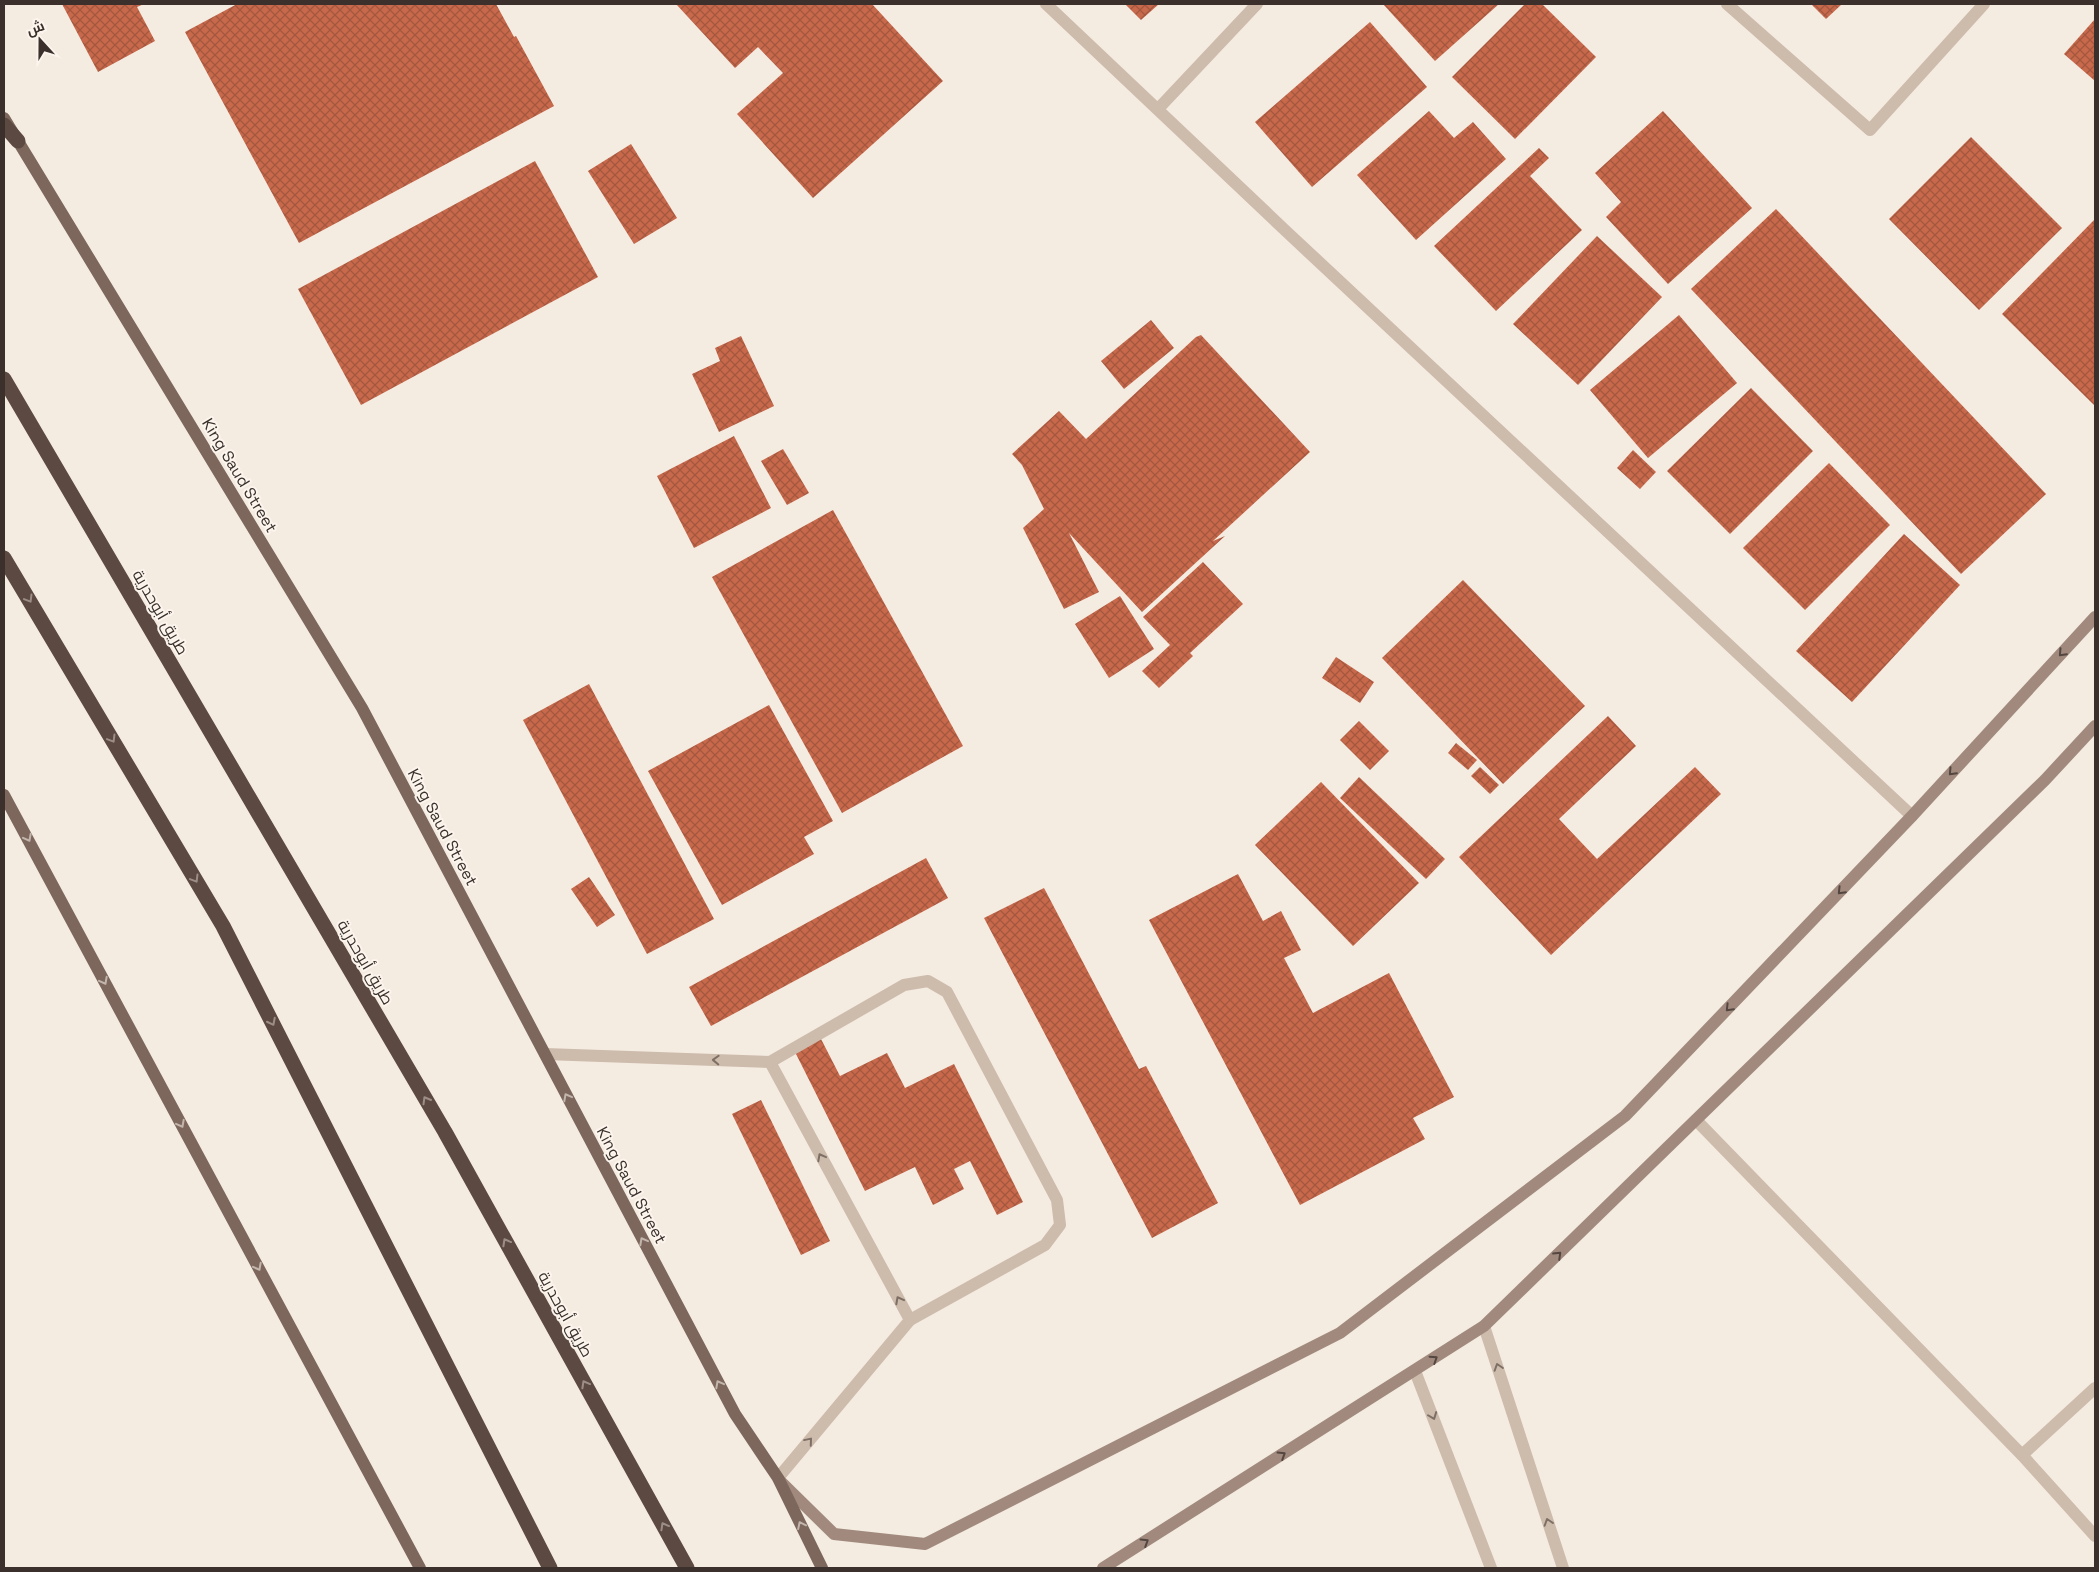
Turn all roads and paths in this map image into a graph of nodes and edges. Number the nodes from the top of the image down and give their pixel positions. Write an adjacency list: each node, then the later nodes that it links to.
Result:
1 (1046, 4): 5 (street)
2 (1257, 4): 5 (street)
3 (1727, 4): 4 (street)
4 (1984, 4)
5 (1158, 109): 14 (street)
6 (4, 118): 8 (main road, King Saud Street)
7 (4, 125): 8 (highway)
8 (18, 141): 15 (main road, King Saud Street)
9 (4, 379): 27 (highway, طريق أبوحدرية, one-way to 9)
10 (4, 558): 26 (highway, one-way to 26)
11 (2095, 617): 14 (street, one-way to 14)
12 (2095, 726): 17 (street)
13 (4, 795): 25 (main road, one-way to 25)
14 (1912, 816): 23 (street, one-way to 23)
15 (544, 1054): 16 (street, one-way to 15); 23 (main road, King Saud Street, one-way to 15)
16 (770, 1062): 18 (street, one-way to 16); 18 (street)
17 (1696, 1120): 19 (street, one-way to 17); 22 (street)
18 (910, 1320): 23 (street, one-way to 18)
19 (1484, 1326): 20 (street, one-way to 19); 31 (street, one-way to 19)
20 (1415, 1371): 29 (street, one-way to 20); 30 (street, one-way to 30)
21 (2095, 1388): 22 (street)
22 (2022, 1455): 24 (street)
23 (778, 1478): 28 (main road, King Saud Street, one-way to 23)
24 (2095, 1536)
25 (420, 1568)
26 (550, 1568)
27 (687, 1568)
28 (822, 1568)
29 (1104, 1568)
30 (1491, 1568)
31 (1563, 1568)

